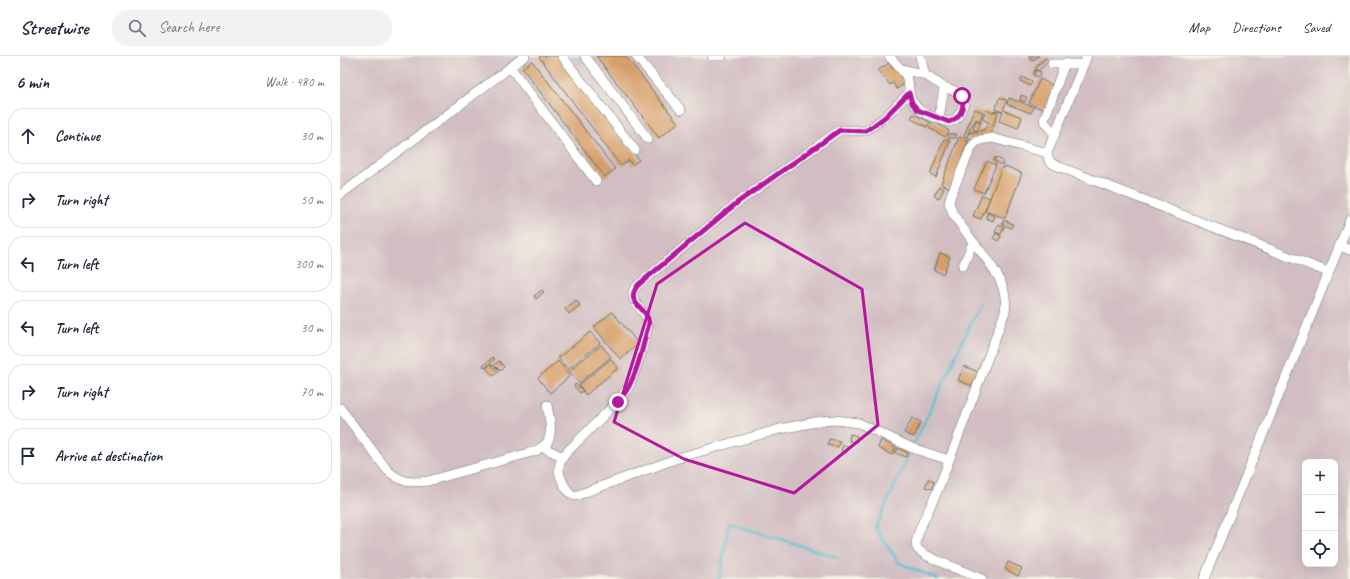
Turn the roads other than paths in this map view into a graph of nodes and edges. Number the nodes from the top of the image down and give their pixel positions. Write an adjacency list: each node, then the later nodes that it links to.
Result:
1 (525, 56): 12 (lane)
2 (562, 56): 21 (lane)
3 (585, 56): 20 (lane)
4 (636, 56): 17 (lane)
5 (712, 56): 6 (lane)
6 (722, 56)
7 (889, 56): 13 (lane)
8 (920, 56): 14 (lane)
9 (1085, 60): 10 (lane); 19 (lane)
10 (1065, 63): 11 (lane); 19 (lane)
11 (1052, 64)
12 (510, 67): 23 (lane); 24 (lane)
13 (899, 68): 14 (lane); 16 (lane)
14 (925, 75): 15 (lane)
15 (944, 87): 18 (lane); 18 (lane)
16 (909, 93): 18 (lane); 34 (lane)
17 (681, 110)
18 (939, 119)
19 (1055, 134): 22 (lane)
20 (648, 139)
21 (635, 150)
22 (1047, 153): 26 (lane); 30 (lane)
23 (596, 181)
24 (340, 195)
25 (1350, 220): 27 (lane)
26 (973, 242): 29 (lane); 35 (lane)
27 (1340, 246): 28 (lane); 30 (lane)
28 (1350, 250)
29 (963, 266)
30 (1328, 272): 37 (lane)
31 (548, 406): 33 (lane)
32 (340, 408): 33 (lane)
33 (542, 447): 34 (lane)
34 (563, 457): 35 (lane)
35 (949, 460): 36 (lane)
36 (982, 579)
37 (1204, 579)

